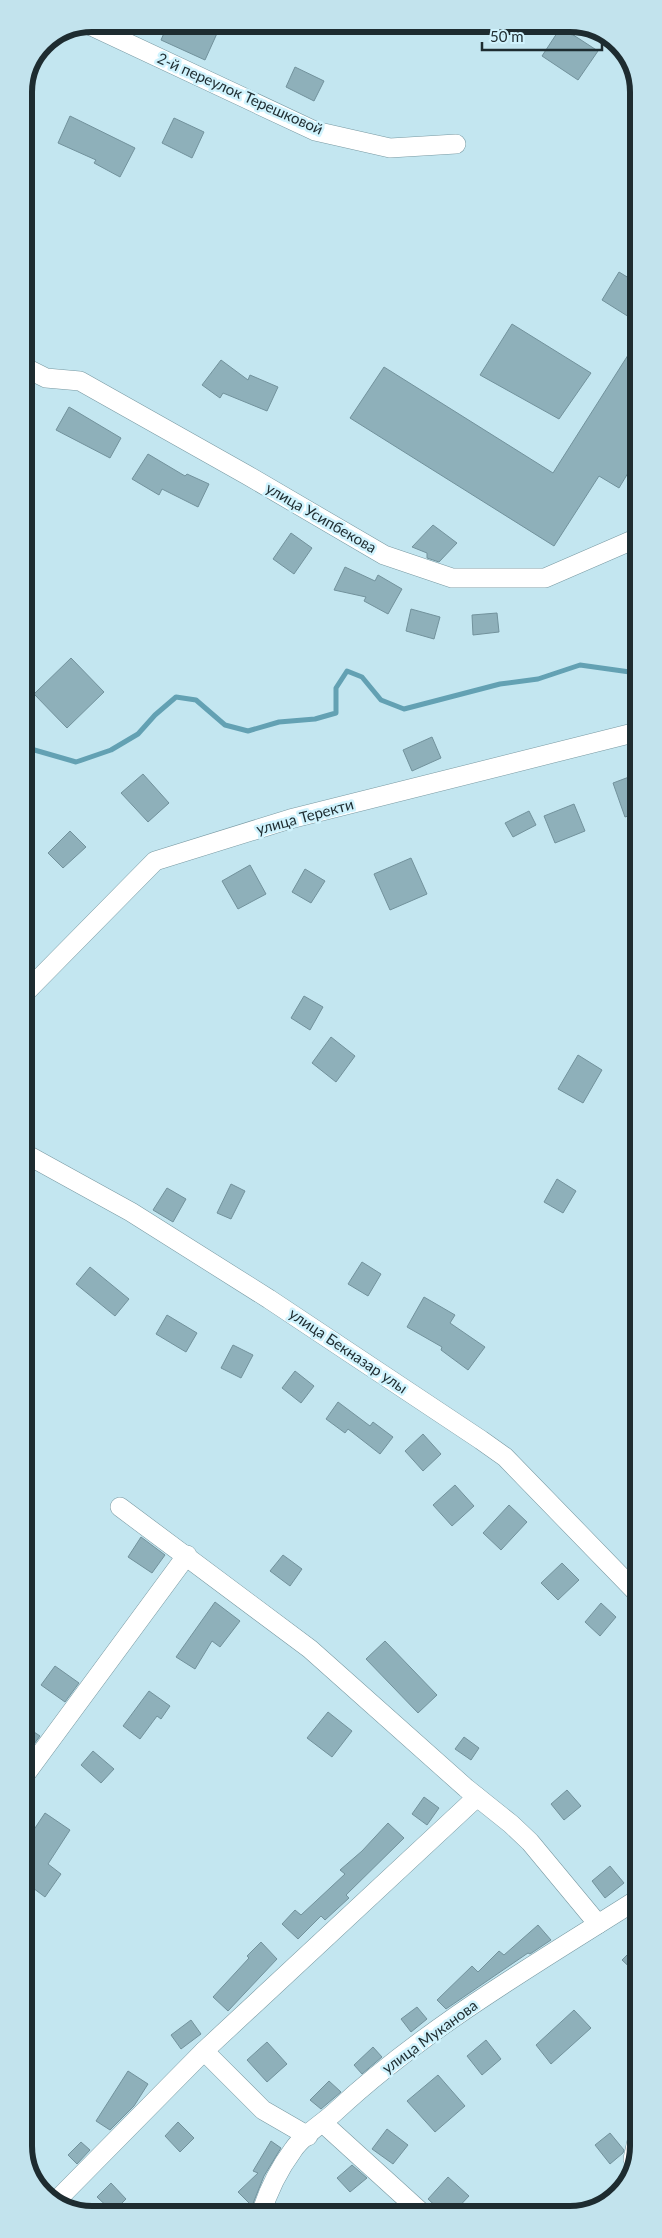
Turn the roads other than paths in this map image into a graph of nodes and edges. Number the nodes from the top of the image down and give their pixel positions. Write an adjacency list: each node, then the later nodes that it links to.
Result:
1 (104, 32): 2 (street, 2-й переулок Терешковой)
2 (456, 144)
3 (32, 371): 4 (street, улица Усипбекова)
4 (630, 541)
5 (630, 734): 6 (street, улица Теректи)
6 (32, 986)
7 (32, 1157): 10 (street, улица Бекназар улы)
8 (120, 1507): 9 (street)
9 (187, 1555): 11 (street); 12 (street)
10 (630, 1586)
11 (32, 1765)
12 (477, 1797): 14 (street); 15 (street)
13 (630, 1904): 14 (street, улица Муканова)
14 (598, 1924): 16 (street, улица Муканова)
15 (204, 2052): 17 (street); 18 (street)
16 (323, 2123): 17 (street, улица Муканова); 20 (street)
17 (308, 2136): 19 (street, улица Муканова)
18 (61, 2196)
19 (264, 2205)
20 (414, 2206)

